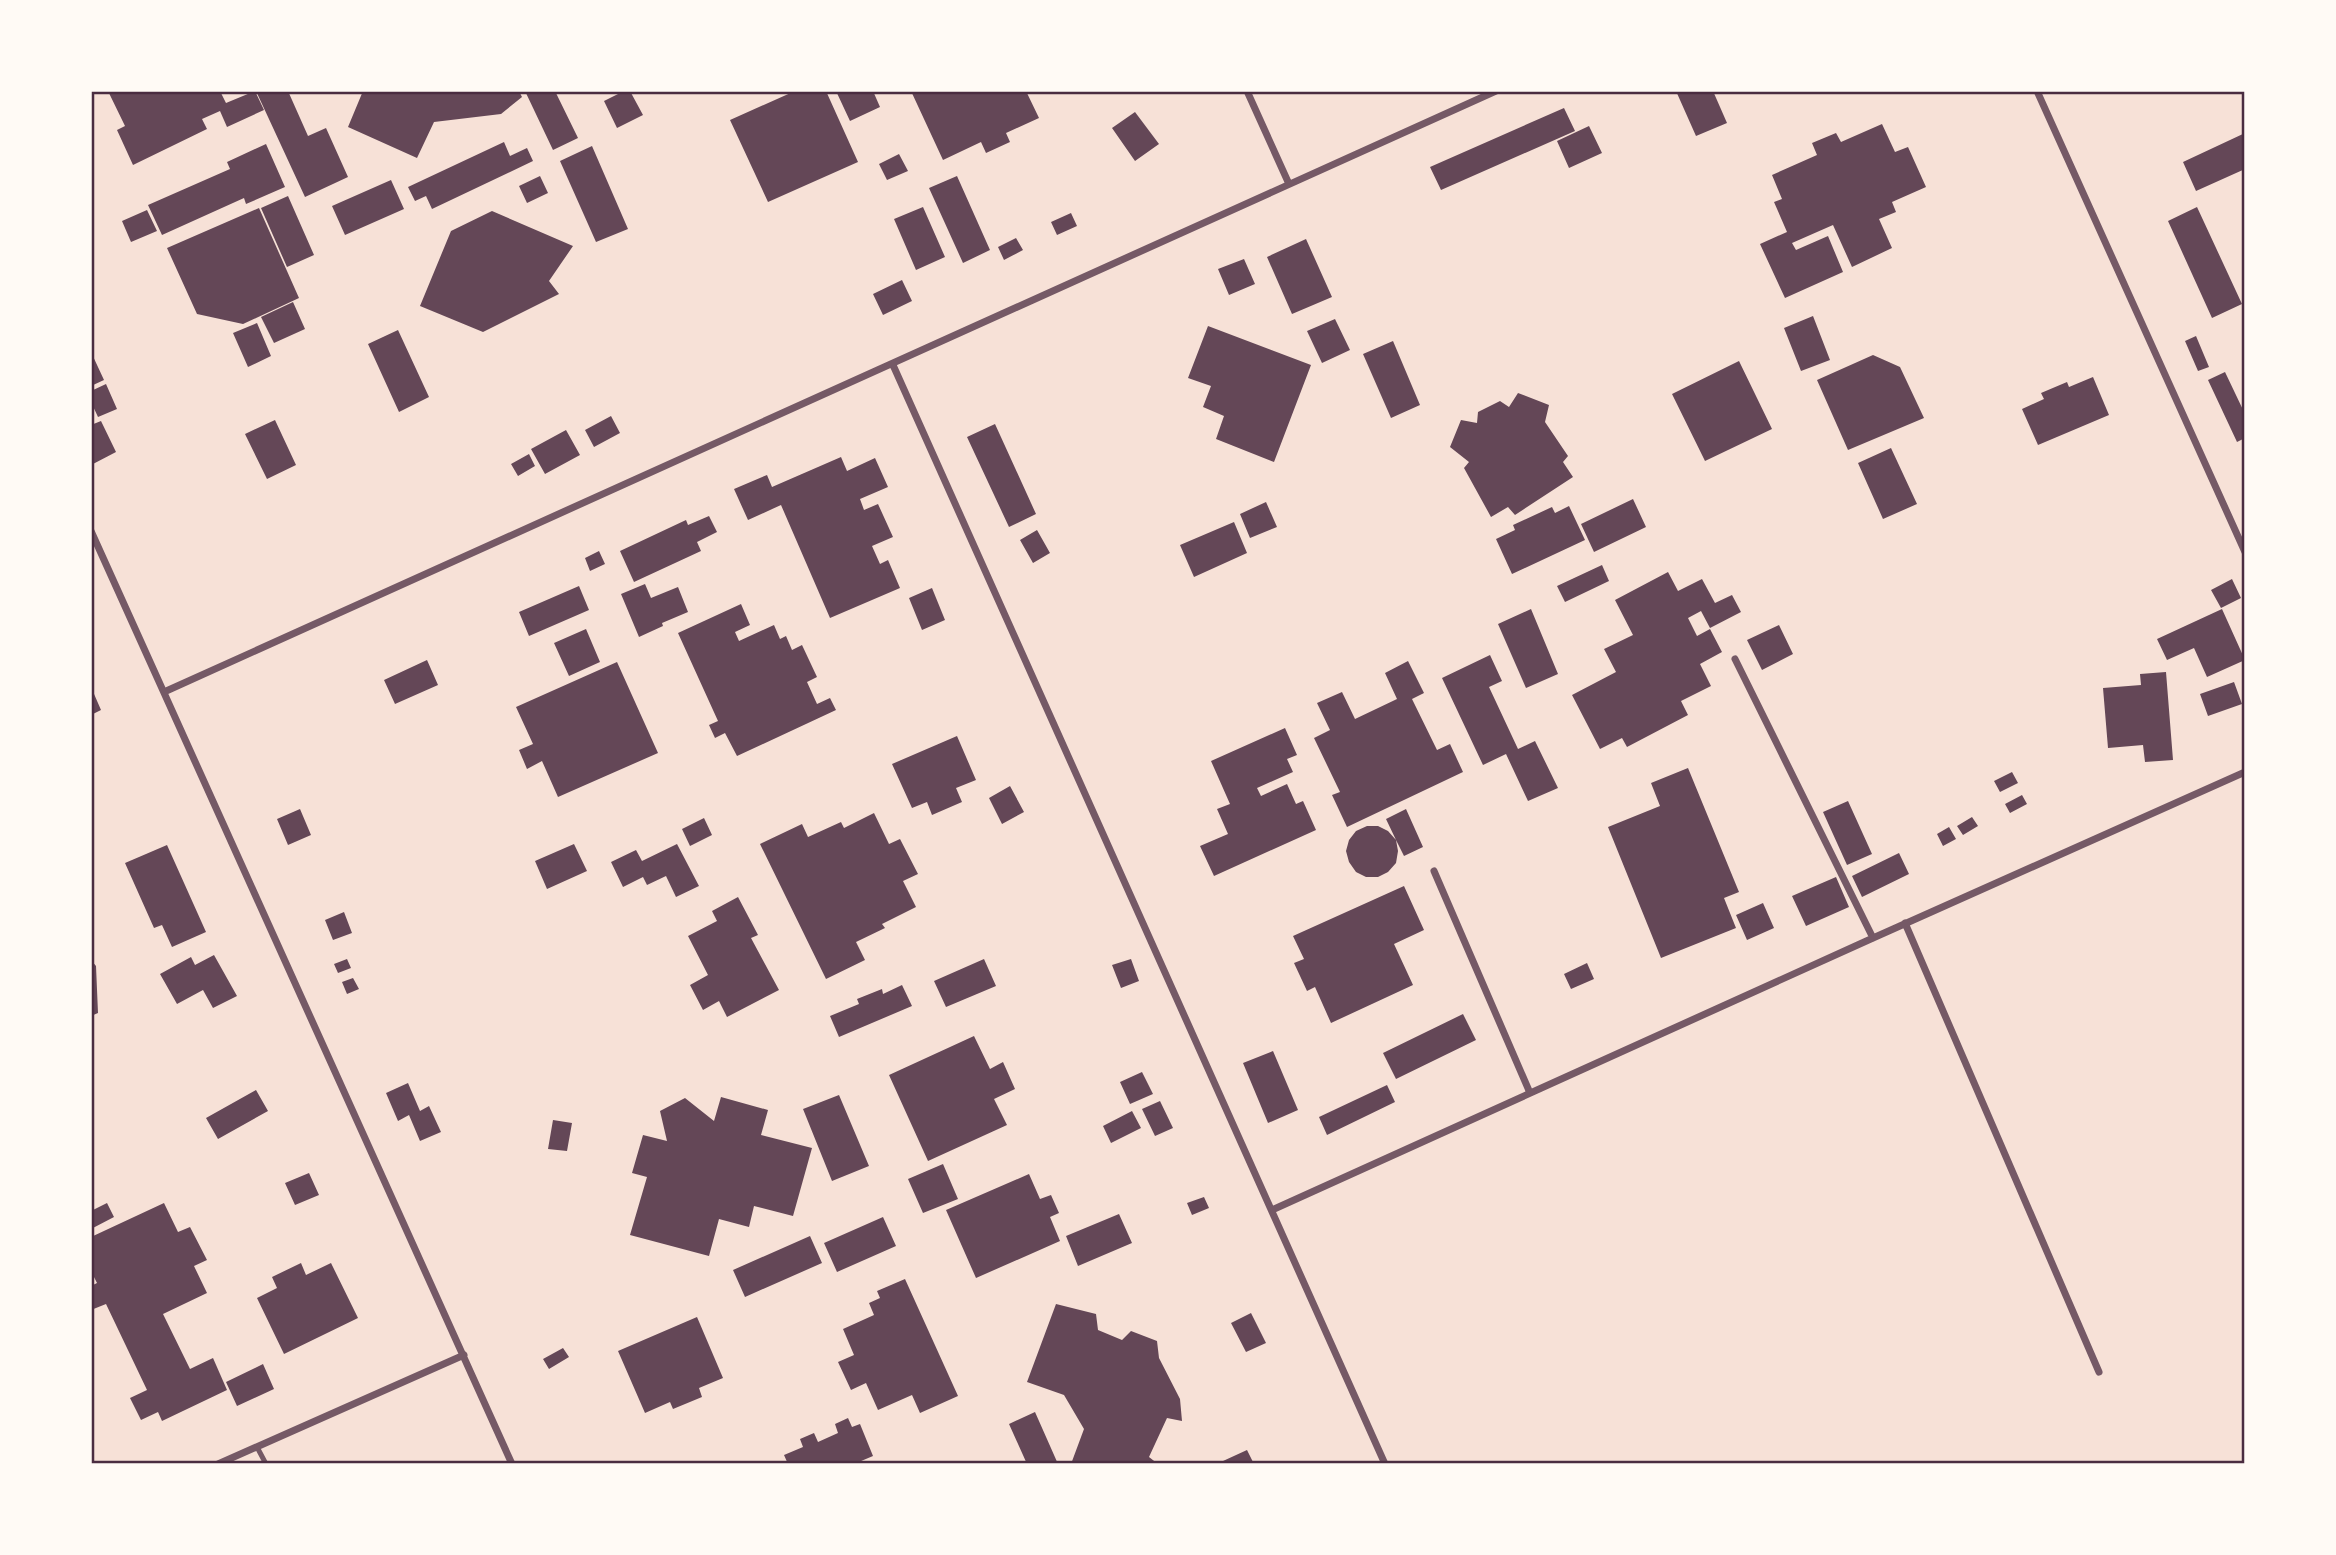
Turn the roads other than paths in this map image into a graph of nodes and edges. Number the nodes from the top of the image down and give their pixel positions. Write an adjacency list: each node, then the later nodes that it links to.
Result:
1 (1247, 91): 4 (street)
2 (1496, 91): 4 (street)
3 (2037, 91): 7 (street)
4 (1289, 184): 5 (street)
5 (893, 365): 9 (street); 15 (street)
6 (91, 531): 9 (street)
7 (2245, 552)
8 (1734, 659): 13 (street)
9 (164, 692): 16 (street)
10 (2245, 772): 12 (street)
11 (1434, 871): 14 (street)
12 (1905, 923): 13 (street); 17 (street)
13 (1872, 938): 14 (street)
14 (1530, 1093): 15 (street)
15 (1272, 1210): 22 (street)
16 (464, 1355): 18 (street); 21 (street)
17 (2099, 1372)
18 (257, 1447): 19 (street); 20 (lane)
19 (218, 1464)
20 (266, 1464)
21 (512, 1464)
22 (1385, 1464)

